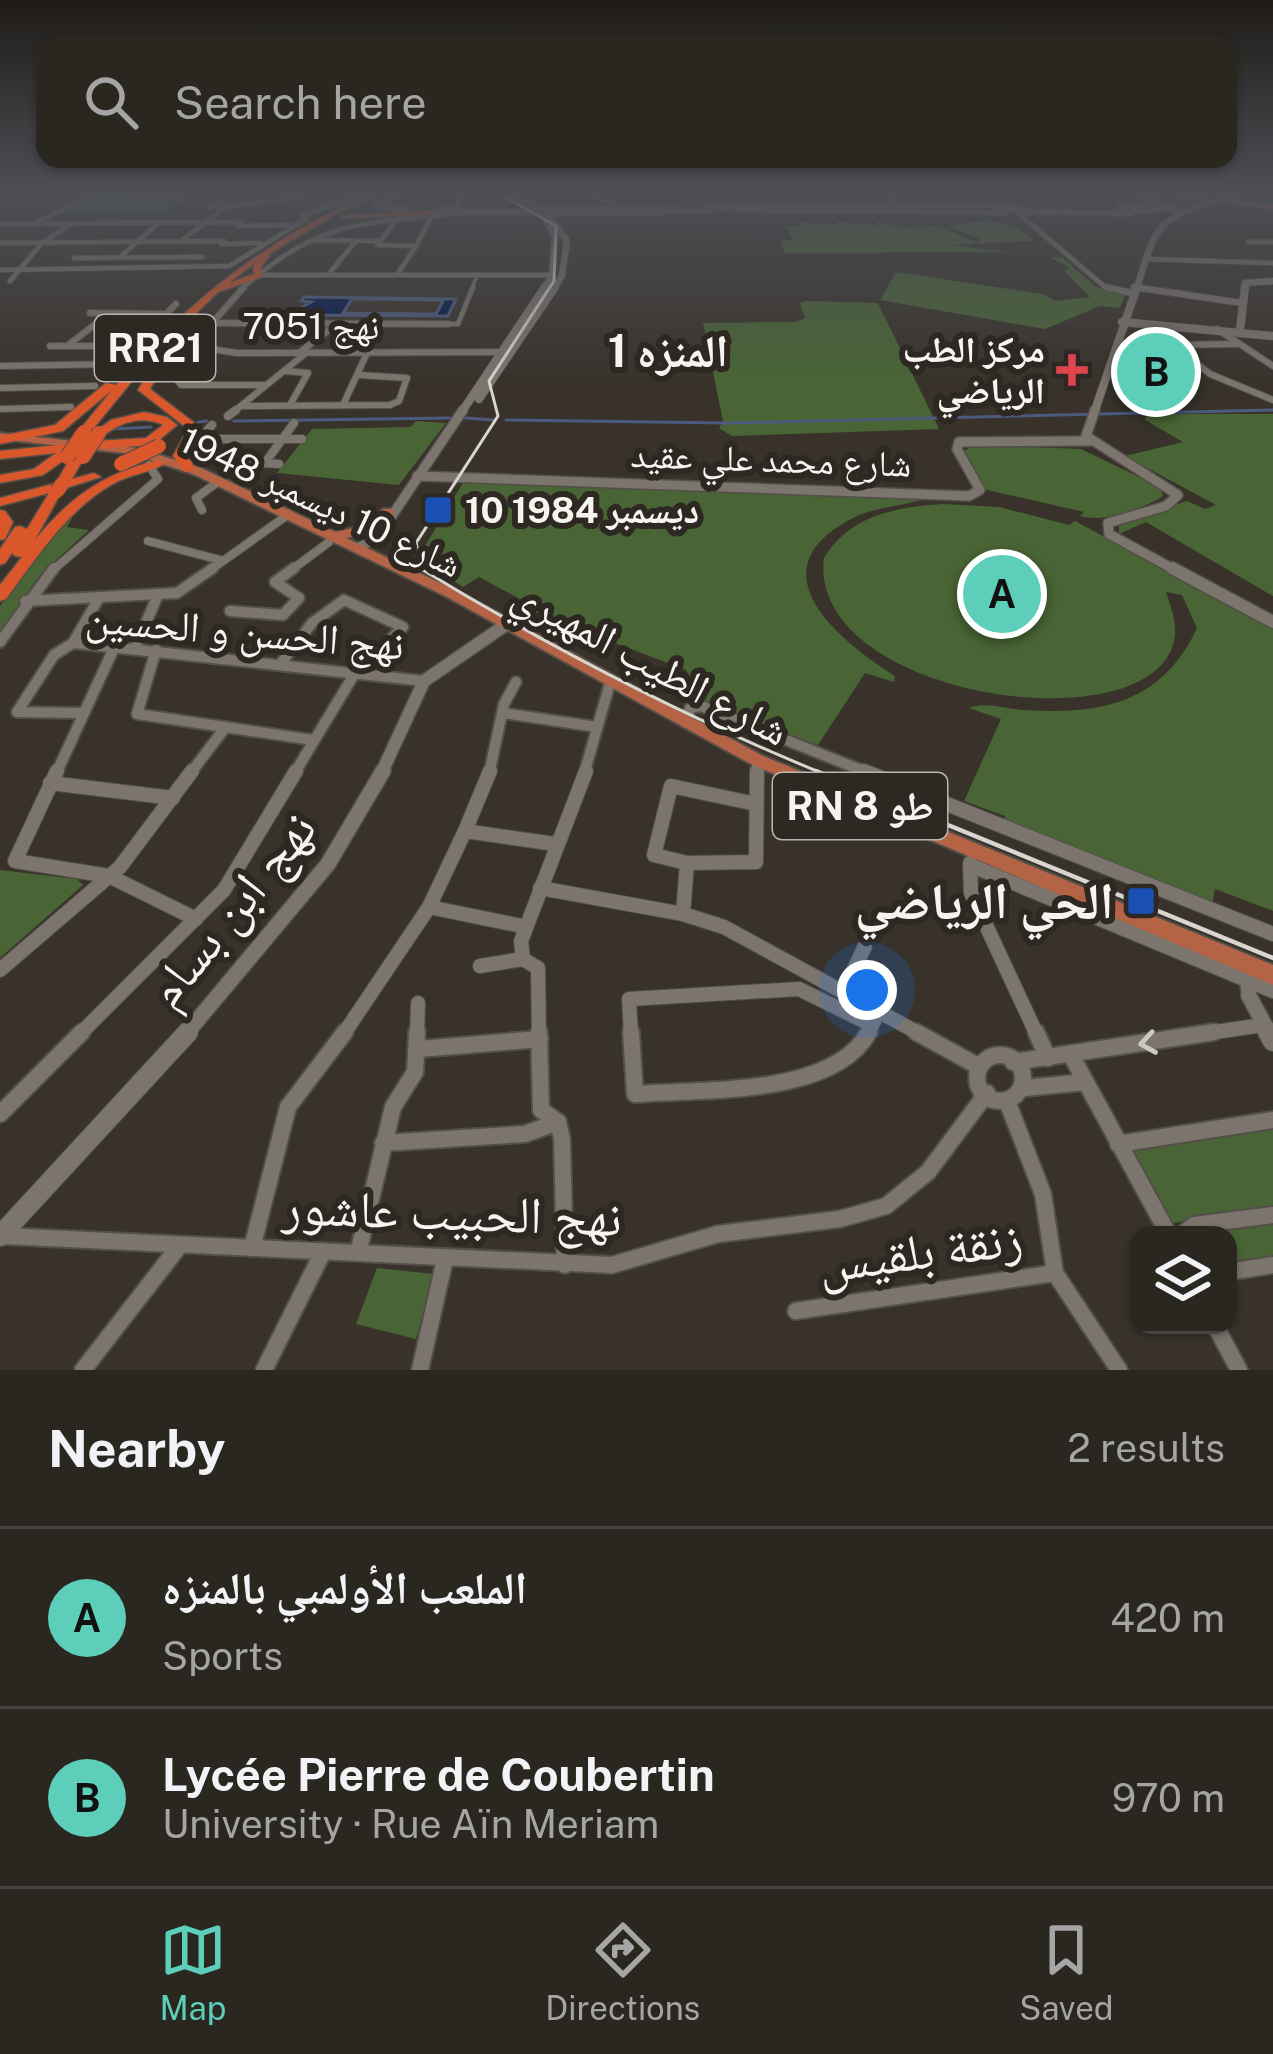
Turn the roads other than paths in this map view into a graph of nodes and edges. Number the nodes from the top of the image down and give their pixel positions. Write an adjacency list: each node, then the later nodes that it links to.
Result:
1 (29, 257): 17 (street)
2 (120, 257): 3 (street); 14 (street)
3 (202, 257)
4 (242, 257): 17 (street)
5 (255, 257): 34 (highway, RR21)
6 (265, 257): 19 (highway)
7 (265, 257): 26 (highway, RR21)
8 (275, 257): 19 (street, نهج 7051)
9 (343, 257): 20 (street)
10 (409, 257): 21 (street)
11 (555, 257): 23 (street)
12 (562, 257): 23 (street)
13 (1073, 257): 27 (street)
14 (74, 258)
15 (1144, 259): 16 (street); 27 (street)
16 (1272, 262)
17 (20, 268): 18 (street); 24 (street)
18 (0, 270)
19 (259, 275): 20 (street); 26 (highway); 36 (street, نهج 7051)
20 (328, 275): 21 (street)
21 (397, 275): 22 (street)
22 (477, 276): 23 (street); 38 (street)
23 (556, 276): 50 (street); 72 (street)
24 (10, 281)
25 (1273, 281): 29 (street)
26 (225, 288): 34 (highway, RR21)
27 (1133, 290): 29 (street); 35 (street)
28 (133, 303): 33 (street)
29 (1243, 303): 43 (street)
30 (176, 304): 34 (street)
31 (90, 313): 32 (street)
32 (108, 313): 33 (street); 48 (street)
33 (121, 313): 34 (street)
34 (178, 318): 42 (street); 71 (highway); 80 (highway); 81 (highway, RR21); 81 (highway, RR21)
35 (1122, 322): 39 (street); 75 (street)
36 (210, 323): 37 (street); 51 (street, نهج 7051)
37 (337, 324): 38 (street); 51 (street)
38 (448, 324)
39 (1150, 327): 40 (street); 46 (street)
40 (1215, 327): 43 (street); 45 (street)
41 (118, 329): 42 (street)
42 (149, 329): 49 (street)
43 (1240, 329): 44 (street)
44 (1273, 336)
45 (1238, 344): 46 (street); 56 (street)
46 (1171, 345): 63 (street)
47 (50, 346): 48 (street)
48 (67, 346): 49 (street)
49 (134, 346): 55 (street)
50 (505, 352): 52 (street, نهج 7051); 72 (street)
51 (302, 355): 52 (street, نهج 7051); 57 (street)
52 (367, 355): 58 (street)
53 (165, 365): 60 (street)
54 (0, 366): 55 (street)
55 (23, 366): 61 (street)
56 (1273, 366)
57 (286, 371): 60 (street); 65 (street)
58 (358, 375): 66 (street); 66 (street)
59 (95, 386): 61 (street)
60 (266, 386): 67 (street)
61 (0, 387)
62 (1273, 390): 63 (street)
63 (1252, 395): 64 (street)
64 (1273, 400)
65 (290, 405): 66 (street); 67 (street)
66 (343, 405)
67 (242, 406): 70 (street)
68 (71, 407): 69 (street)
69 (0, 409)
70 (228, 416)
71 (182, 418): 86 (highway); 90 (highway, bridge)
72 (457, 421): 87 (street)
73 (294, 423): 77 (street)
74 (212, 425): 76 (street)
75 (1089, 426): 79 (street, شارع محمد علي عقيد); 79 (street); 82 (street)
76 (200, 439): 77 (street); 86 (street)
77 (284, 439): 78 (street); 83 (street)
78 (302, 439)
79 (1069, 440): 82 (street); 87 (street, شارع محمد علي عقيد)
80 (2, 442): 81 (main road); 81 (highway)
81 (82, 445): 81 (highway); 84 (main road, شارع 10 ديسمبر 1948); 86 (main road, شارع 10 ديسمبر 1948); 88 (highway); 90 (highway, RR21)
82 (1107, 453): 111 (street)
83 (265, 463): 85 (street); 86 (street)
84 (153, 464): 89 (main road, شارع 10 ديسمبر 1948); 106 (highway); 108 (street)
85 (279, 464)
86 (194, 467): 89 (main road, شارع 10 ديسمبر 1948)
87 (417, 476): 91 (street)
88 (1, 479)
89 (215, 483): 93 (street); 96 (main road, شارع 10 ديسمبر 1948)
90 (48, 491): 92 (highway); 101 (highway, RR21); 104 (highway, RR21)
91 (402, 496): 94 (street); 97 (street)
92 (0, 500)
93 (202, 510)
94 (388, 512): 100 (street); 100 (main road)
95 (0, 514): 98 (highway)
96 (286, 517): 100 (main road, شارع 10 ديسمبر 1948); 102 (street)
97 (380, 533): 100 (street); 103 (main road)
98 (0, 536)
99 (148, 541): 102 (street)
100 (345, 546): 103 (main road, شارع 10 ديسمبر 1948); 109 (main road, شارع 10 ديسمبر 1948); 110 (street)
101 (0, 560)
102 (220, 560): 105 (street)
103 (394, 565): 109 (main road, شارع 10 ديسمبر 1948)
104 (0, 582)
105 (158, 595): 107 (street); 116 (street)
106 (0, 596)
107 (99, 598): 108 (street); 114 (street)
108 (26, 601): 113 (street)
109 (464, 603): 112 (main road, شارع الطيب المهيري / RN 8 طو)
110 (230, 611)
111 (1273, 622)
112 (504, 626): 120 (street); 122 (main road, شارع الطيب المهيري / RN 8 طو)
113 (0, 642)
114 (73, 643): 115 (street, نهج الحسن و الحسين); 123 (street, نهج الحسن و الحسين)
115 (114, 648): 116 (street, نهج الحسن و الحسين); 123 (street)
116 (135, 649): 117 (street, نهج الحسن و الحسين)
117 (156, 650): 118 (street, نهج الحسن و الحسين); 127 (street)
118 (280, 663): 119 (street, نهج الحسن و الحسين); 119 (street)
119 (355, 673): 120 (street, نهج الحسن و الحسين); 128 (street)
120 (424, 681): 173 (street, نهج ابن بسام)
121 (516, 682): 124 (street)
122 (610, 682): 125 (main road, شارع الطيب المهيري / RN 8 طو); 126 (street)
123 (83, 713): 130 (street)
124 (503, 713): 126 (street); 133 (street)
125 (686, 723): 129 (main road, شارع الطيب المهيري / RN 8 طو); 143 (street)
126 (597, 728): 134 (street)
127 (224, 729): 128 (street); 131 (street)
128 (313, 740): 141 (street)
129 (757, 760): 132 (street); 135 (main road, شارع الطيب المهيري / RN 8 طو)
130 (50, 783): 131 (street); 137 (street)
131 (173, 799): 137 (street)
132 (756, 804): 136 (street); 136 (street)
133 (465, 831): 134 (street); 139 (street)
134 (555, 844): 138 (street)
135 (969, 858): 148 (main road, شارع الطيب المهيري / RN 8 طو); 158 (street)
136 (687, 863): 140 (street)
137 (109, 876): 141 (street); 147 (street)
138 (540, 887): 140 (street); 142 (street)
139 (429, 907): 142 (street); 175 (street)
140 (683, 914): 151 (street)
141 (196, 919): 165 (street)
142 (522, 926): 145 (street)
143 (1273, 934)
144 (866, 946): 151 (street)
145 (524, 959): 146 (street); 155 (street)
146 (479, 966)
147 (0, 970)
148 (1246, 971): 149 (main road, شارع الطيب المهيري / RN 8 طو); 150 (street); 154 (street)
149 (1273, 975)
150 (1273, 991)
151 (844, 992): 153 (street)
152 (418, 1004): 156 (street)
153 (875, 1019): 153 (street); 160 (street)
154 (1268, 1033): 157 (street, one-way to 157)
155 (540, 1039): 156 (street); 167 (street)
156 (419, 1048): 168 (street)
157 (1071, 1055): 158 (street); 161 (street)
158 (1048, 1058): 159 (street)
159 (1013, 1062): 160 (street); 162 (street)
160 (976, 1065): 163 (street)
161 (1085, 1082): 162 (street); 169 (street)
162 (1025, 1088): 164 (street)
163 (987, 1094): 164 (street); 179 (street, نهج الحبيب عاشور)
164 (1007, 1100): 182 (street)
165 (0, 1114)
166 (1273, 1120): 169 (street)
167 (558, 1122): 168 (street); 179 (street)
168 (383, 1143): 177 (street)
169 (1118, 1144): 171 (street)
170 (1273, 1215): 172 (street)
171 (1164, 1226)
172 (1193, 1226)
173 (0, 1236): 174 (street, نهج الحبيب عاشور)
174 (180, 1246): 175 (street, نهج الحبيب عاشور); 185 (street)
175 (252, 1248): 176 (street, نهج الحبيب عاشور)
176 (323, 1252): 177 (street, نهج الحبيب عاشور); 186 (street)
177 (358, 1253): 178 (street, نهج الحبيب عاشور)
178 (445, 1259): 179 (street, نهج الحبيب عاشور); 187 (street)
179 (565, 1265)
180 (1273, 1265): 181 (street)
181 (1237, 1271)
182 (1055, 1274): 183 (street, زنقة بلقيس); 188 (street)
183 (796, 1311)
184 (1220, 1334): 189 (street)
185 (83, 1370)
186 (264, 1370)
187 (420, 1370)
188 (1119, 1370)
189 (1239, 1370)

